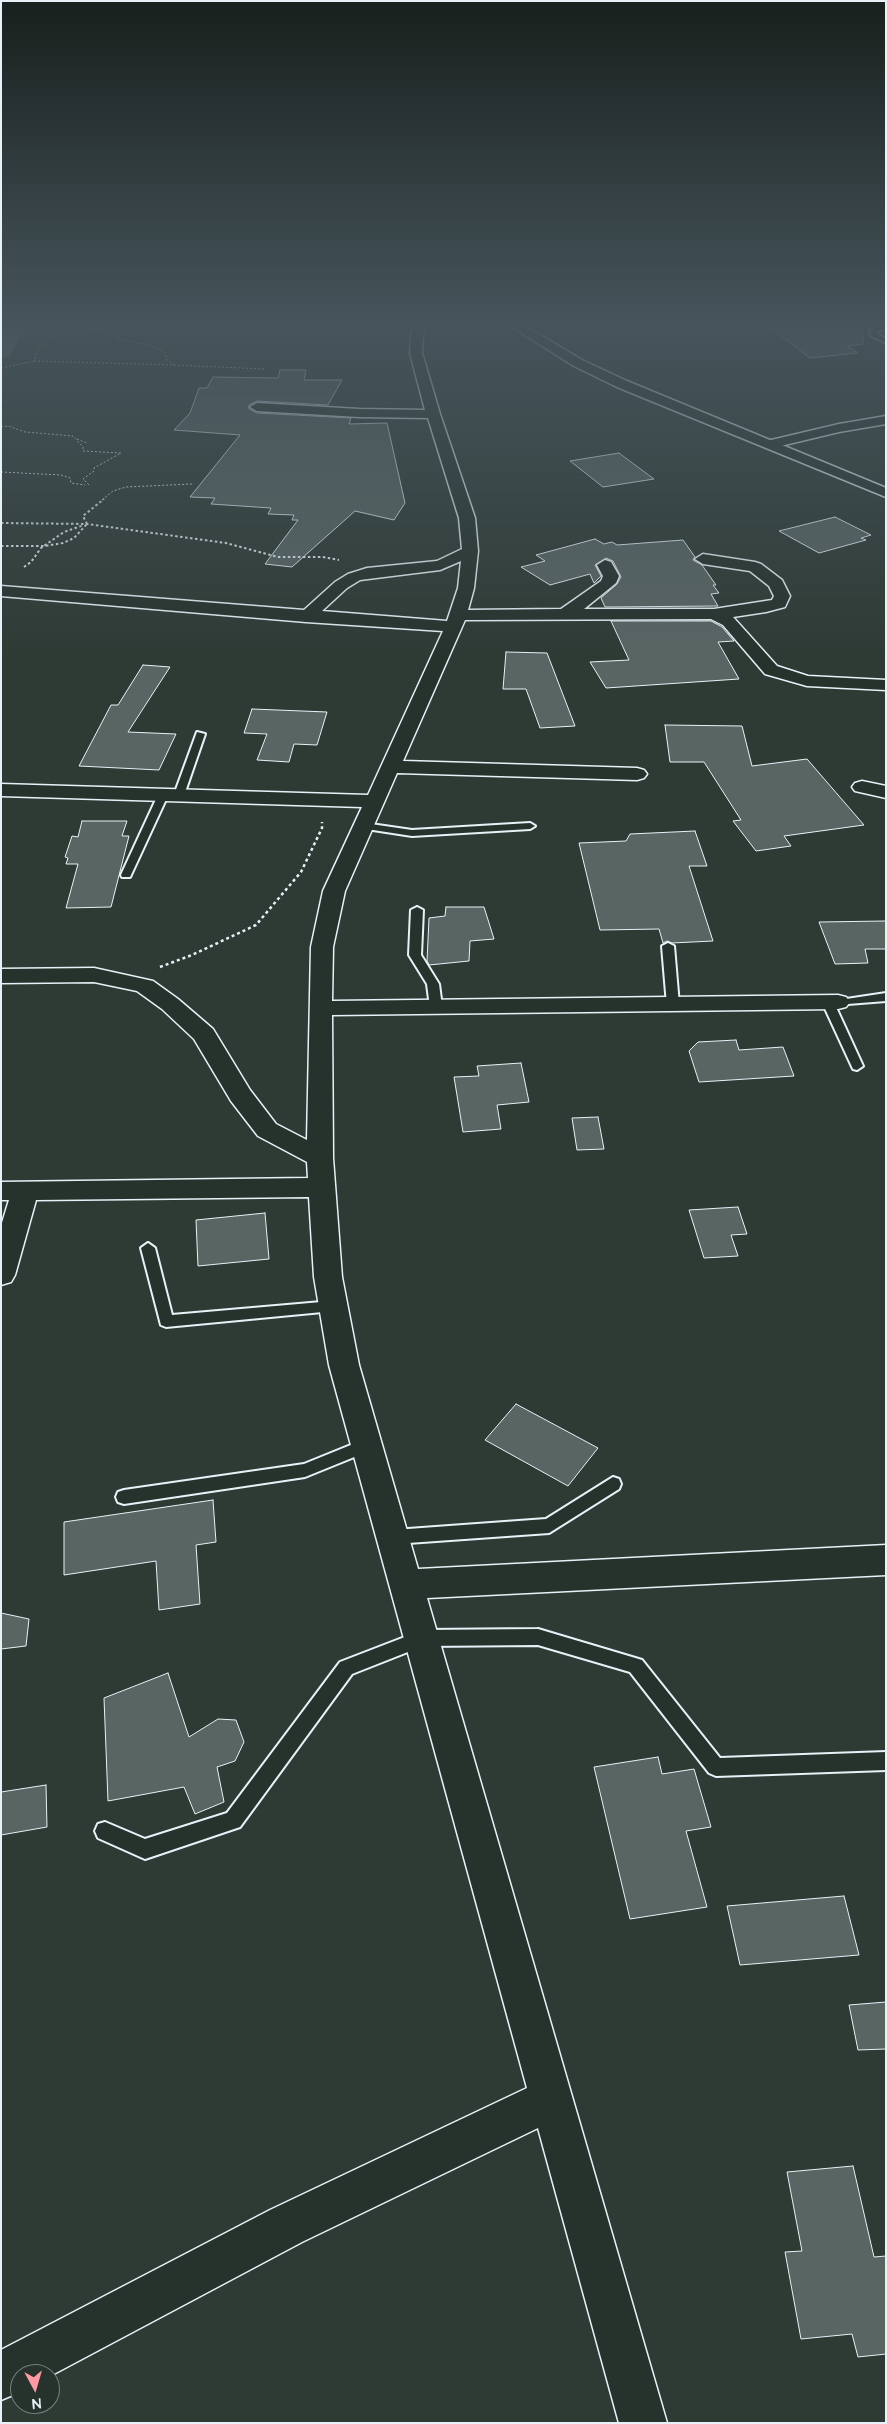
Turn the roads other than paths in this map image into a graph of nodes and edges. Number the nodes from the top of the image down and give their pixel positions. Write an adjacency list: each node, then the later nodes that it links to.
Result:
1 (438, 433): 9 (main road)
2 (745, 433): 6 (main road)
3 (773, 433): 5 (main road)
4 (818, 433): 5 (main road)
5 (788, 439): 6 (main road); 7 (main road)
6 (772, 444): 8 (main road)
7 (886, 481)
8 (886, 493)
9 (470, 551): 15 (main road); 16 (main road)
10 (703, 559): 13 (main road)
11 (605, 565): 14 (main road)
12 (1, 591): 15 (main road)
13 (714, 614): 14 (main road); 17 (main road)
14 (562, 616): 16 (main road)
15 (306, 617): 16 (main road)
16 (456, 621): 19 (main road)
17 (886, 685)
18 (200, 734): 24 (lane)
19 (390, 767): 20 (main road); 25 (main road)
20 (638, 774)
21 (862, 787): 23 (main road)
22 (1, 790): 24 (main road)
23 (886, 792)
24 (171, 795): 25 (main road); 27 (lane)
25 (369, 814): 26 (lane); 35 (main road)
26 (530, 826)
27 (126, 875)
28 (418, 910): 34 (lane)
29 (668, 946): 33 (lane)
30 (1, 976): 37 (main road)
31 (886, 997): 32 (lane)
32 (833, 1002): 33 (main road); 36 (lane)
33 (673, 1004): 34 (main road)
34 (436, 1007): 35 (main road)
35 (320, 1008): 37 (main road)
36 (857, 1066)
37 (320, 1158): 38 (main road)
38 (320, 1187): 39 (main road); 42 (main road)
39 (13, 1191): 41 (main road)
40 (148, 1248): 42 (lane)
41 (1, 1276)
42 (333, 1306): 43 (main road)
43 (368, 1444): 45 (lane); 46 (main road)
44 (613, 1484): 46 (lane)
45 (124, 1497)
46 (394, 1537): 48 (main road)
47 (886, 1560): 48 (main road)
48 (407, 1584): 49 (main road)
49 (422, 1638): 50 (lane); 51 (lane); 52 (main road)
50 (886, 1762)
51 (105, 1831)
52 (552, 2098): 53 (main road); 54 (main road)
53 (1, 2376)
54 (643, 2423)

